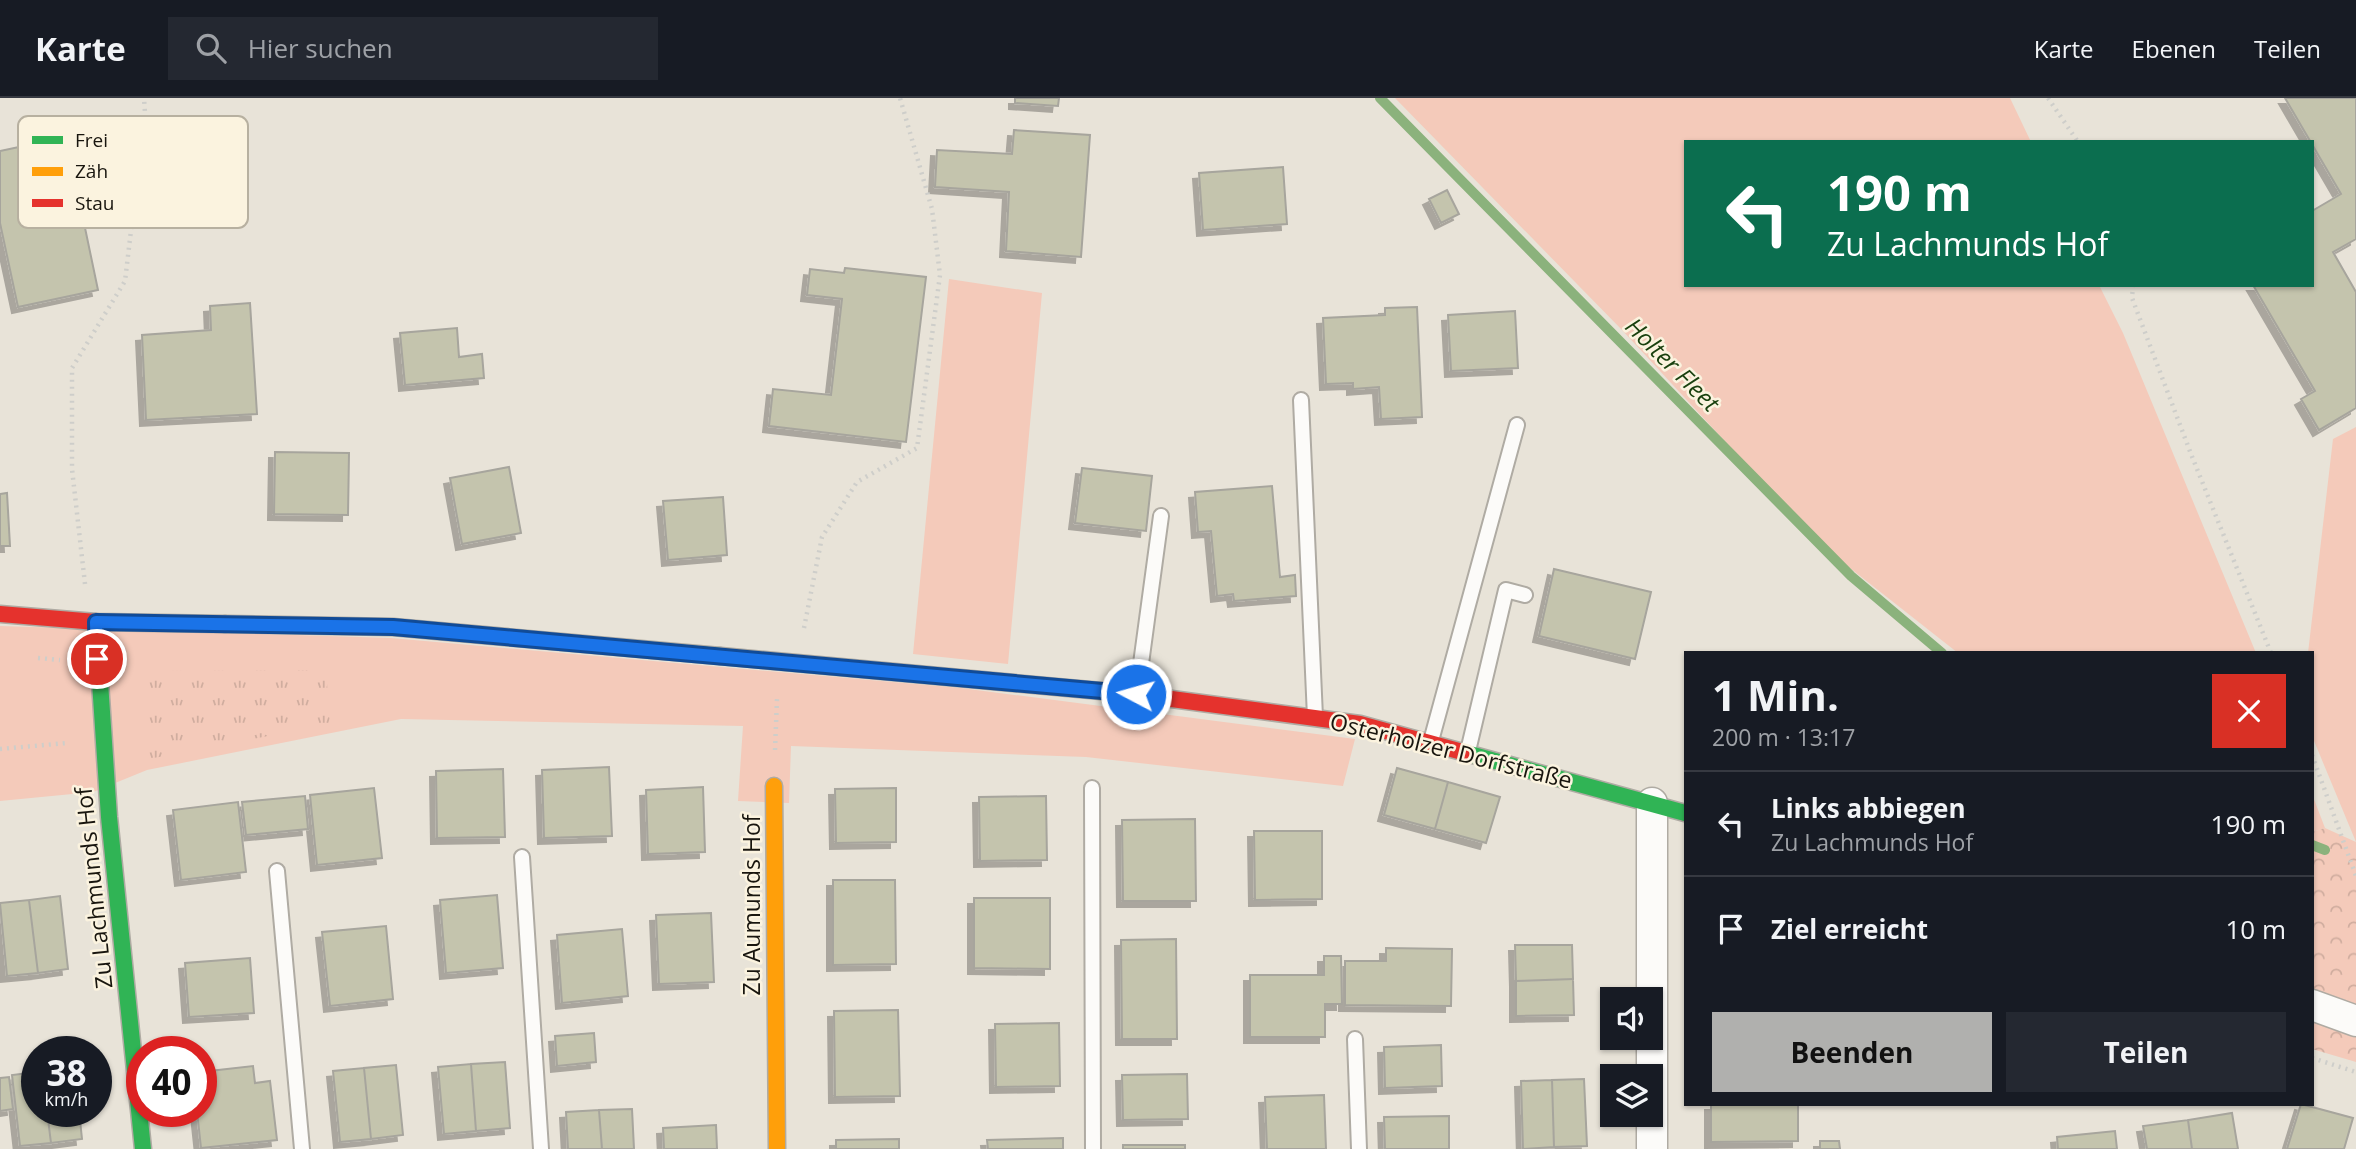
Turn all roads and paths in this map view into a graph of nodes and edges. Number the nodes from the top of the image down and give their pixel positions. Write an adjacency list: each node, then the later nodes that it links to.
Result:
1 (144, 98): 4 (path)
2 (900, 98): 16 (path)
3 (2048, 98): 5 (path)
4 (145, 116)
5 (2077, 140)
6 (131, 228): 13 (path)
7 (2133, 287): 14 (path)
8 (1301, 400): 18 (lane)
9 (1517, 425): 20 (lane)
10 (1161, 516): 17 (lane)
11 (1525, 595): 22 (lane)
12 (0, 614): 13 (street, Osterholzer Dorfstraße)
13 (93, 622): 15 (street, Osterholzer Dorfstraße); 19 (street, Zu Lachmunds Hof)
14 (2270, 651)
15 (778, 661): 16 (street, Osterholzer Dorfstraße); 24 (path, Zu Aumunds Hof)
16 (798, 663): 17 (street, Osterholzer Dorfstraße)
17 (1136, 694): 18 (street, Osterholzer Dorfstraße)
18 (1315, 718): 20 (street, Osterholzer Dorfstraße)
19 (103, 739): 21 (path); 36 (street, Zu Lachmunds Hof)
20 (1431, 743): 22 (street, Osterholzer Dorfstraße)
21 (0, 749)
22 (1468, 752): 26 (street, Osterholzer Dorfstraße)
23 (2314, 760): 30 (path)
24 (774, 786): 39 (street, Zu Aumunds Hof)
25 (1092, 788): 40 (lane)
26 (1652, 803): 27 (street, Osterholzer Dorfstraße); 42 (street)
27 (1684, 813)
28 (522, 857): 38 (lane)
29 (277, 871): 37 (lane)
30 (2356, 876)
31 (2314, 1006): 32 (street)
32 (2356, 1021)
33 (1355, 1039): 41 (lane)
34 (2314, 1059): 35 (path)
35 (2356, 1072)
36 (143, 1149)
37 (302, 1149)
38 (541, 1149)
39 (777, 1149)
40 (1093, 1149)
41 (1359, 1149)
42 (1652, 1149)

